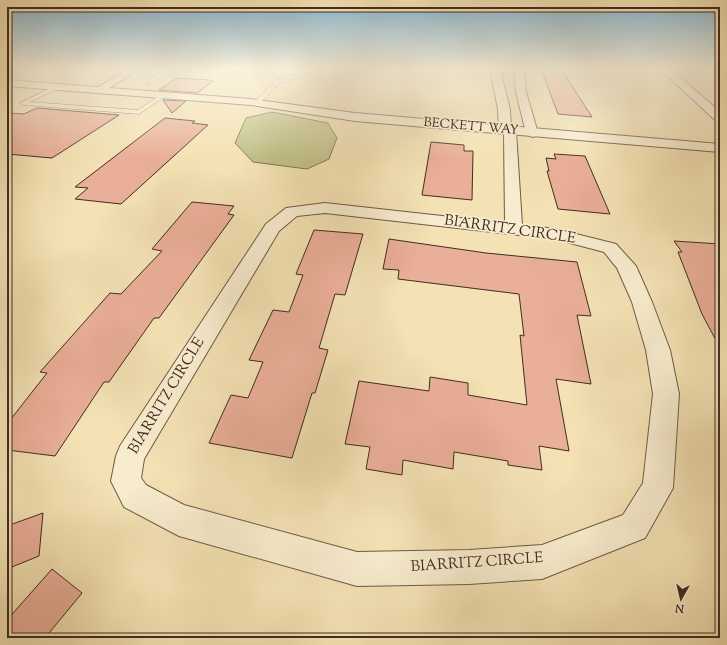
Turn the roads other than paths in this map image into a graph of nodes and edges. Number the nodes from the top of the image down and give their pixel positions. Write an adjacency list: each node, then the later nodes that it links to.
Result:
1 (31, 99): 2 (lane)
2 (159, 99)
3 (205, 99): 8 (street, BECKETT WAY)
4 (261, 99): 8 (lane)
5 (502, 99): 10 (street)
6 (525, 99): 11 (street)
7 (699, 99): 9 (street)
8 (257, 103): 10 (street, BECKETT WAY)
9 (720, 118)
10 (508, 131): 11 (street, BECKETT WAY); 13 (street)
11 (532, 133): 12 (street, BECKETT WAY)
12 (720, 148)
13 (514, 229): 13 (street, BIARRITZ CIRCLE)

